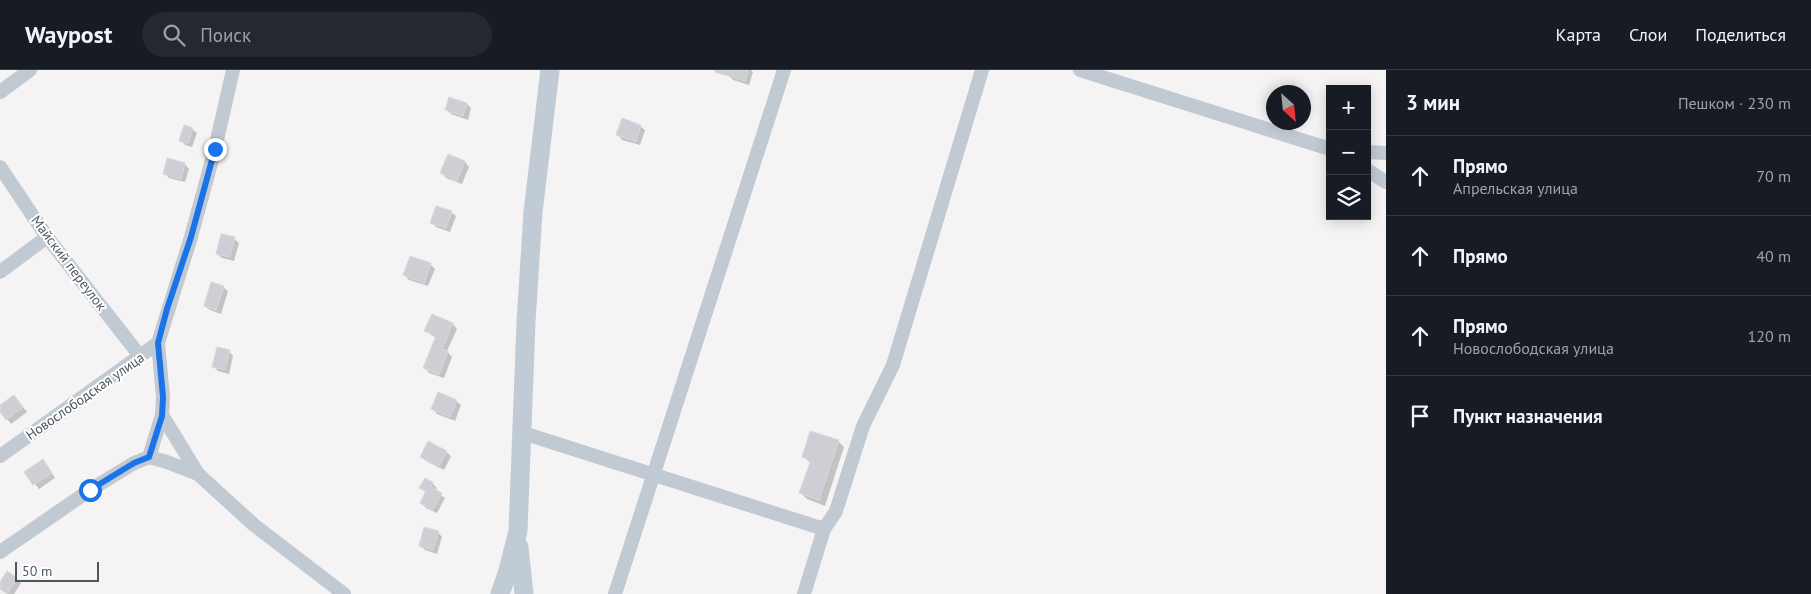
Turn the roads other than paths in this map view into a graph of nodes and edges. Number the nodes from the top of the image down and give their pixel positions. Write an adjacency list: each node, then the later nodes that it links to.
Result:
1 (30, 70): 7 (street)
2 (233, 70): 16 (street, Новослободская улица)
3 (550, 70): 19 (street)
4 (784, 70): 23 (street)
5 (982, 70): 24 (street)
6 (1080, 70): 8 (street)
7 (0, 92)
8 (1326, 148)
9 (1371, 152): 10 (street)
10 (1386, 153)
11 (0, 167): 14 (street, Майский переулок)
12 (1371, 173): 13 (street)
13 (1386, 182)
14 (47, 237): 15 (street); 17 (street, Майский переулок)
15 (0, 272)
16 (158, 343): 17 (street, Новослободская улица); 18 (street)
17 (140, 356): 20 (street, Новослободская улица)
18 (162, 416): 21 (street); 22 (street)
19 (523, 433): 23 (street); 25 (street)
20 (0, 456)
21 (149, 457): 22 (street); 26 (street)
22 (198, 474): 27 (street)
23 (653, 474): 24 (street); 30 (street)
24 (824, 529): 31 (street)
25 (518, 531): 28 (street); 29 (street)
26 (0, 552)
27 (344, 594)
28 (500, 594)
29 (524, 594)
30 (615, 594)
31 (804, 594)

